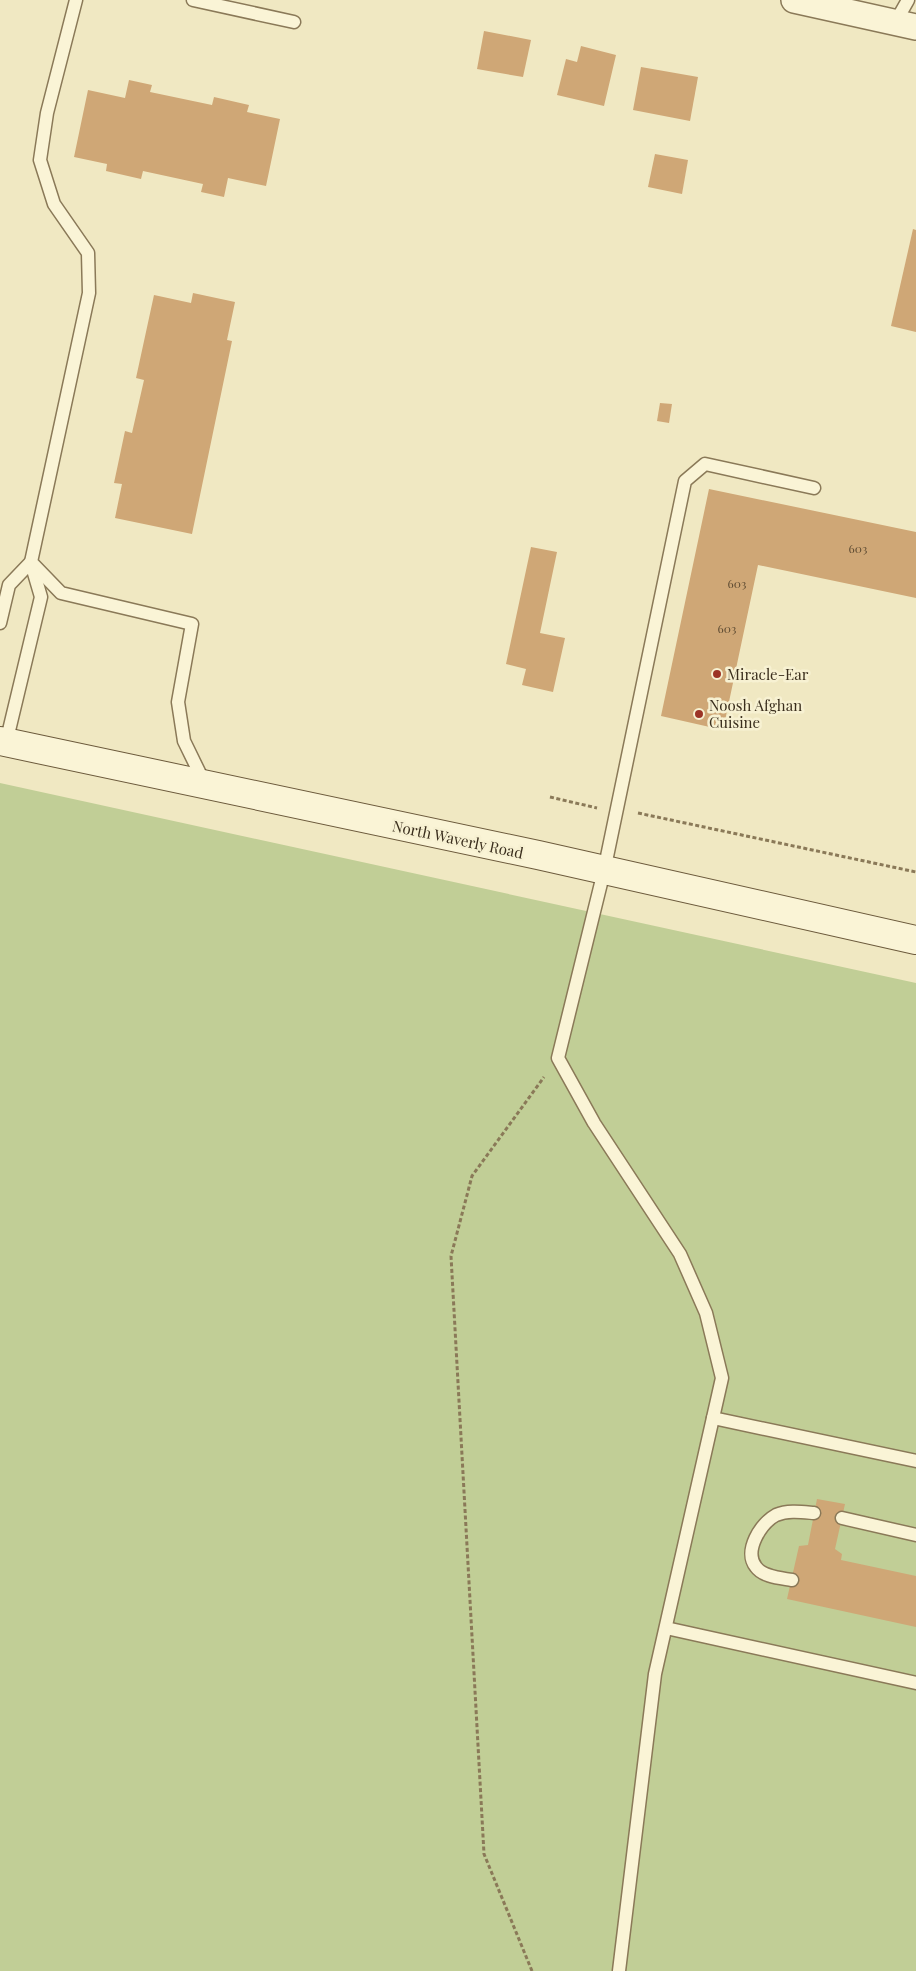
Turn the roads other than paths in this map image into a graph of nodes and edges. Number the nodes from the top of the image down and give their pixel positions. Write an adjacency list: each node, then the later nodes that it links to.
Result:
1 (76, 0): 8 (lane)
2 (193, 0): 5 (lane)
3 (794, 0): 6 (street)
4 (908, 0): 6 (lane)
5 (294, 22)
6 (906, 25)
7 (814, 488): 12 (lane)
8 (31, 562): 9 (lane); 10 (lane); 11 (lane)
9 (0, 624)
10 (3, 742): 11 (main road, North Waverly Road)
11 (205, 784): 12 (main road, North Waverly Road)
12 (604, 871): 13 (main road, North Waverly Road); 14 (lane)
13 (916, 940)
14 (713, 1418): 15 (lane); 20 (lane)
15 (916, 1461)
16 (814, 1513): 19 (lane)
17 (842, 1518): 18 (lane)
18 (916, 1535)
19 (792, 1580)
20 (666, 1628): 21 (lane); 22 (lane)
21 (916, 1683)
22 (619, 1971)

